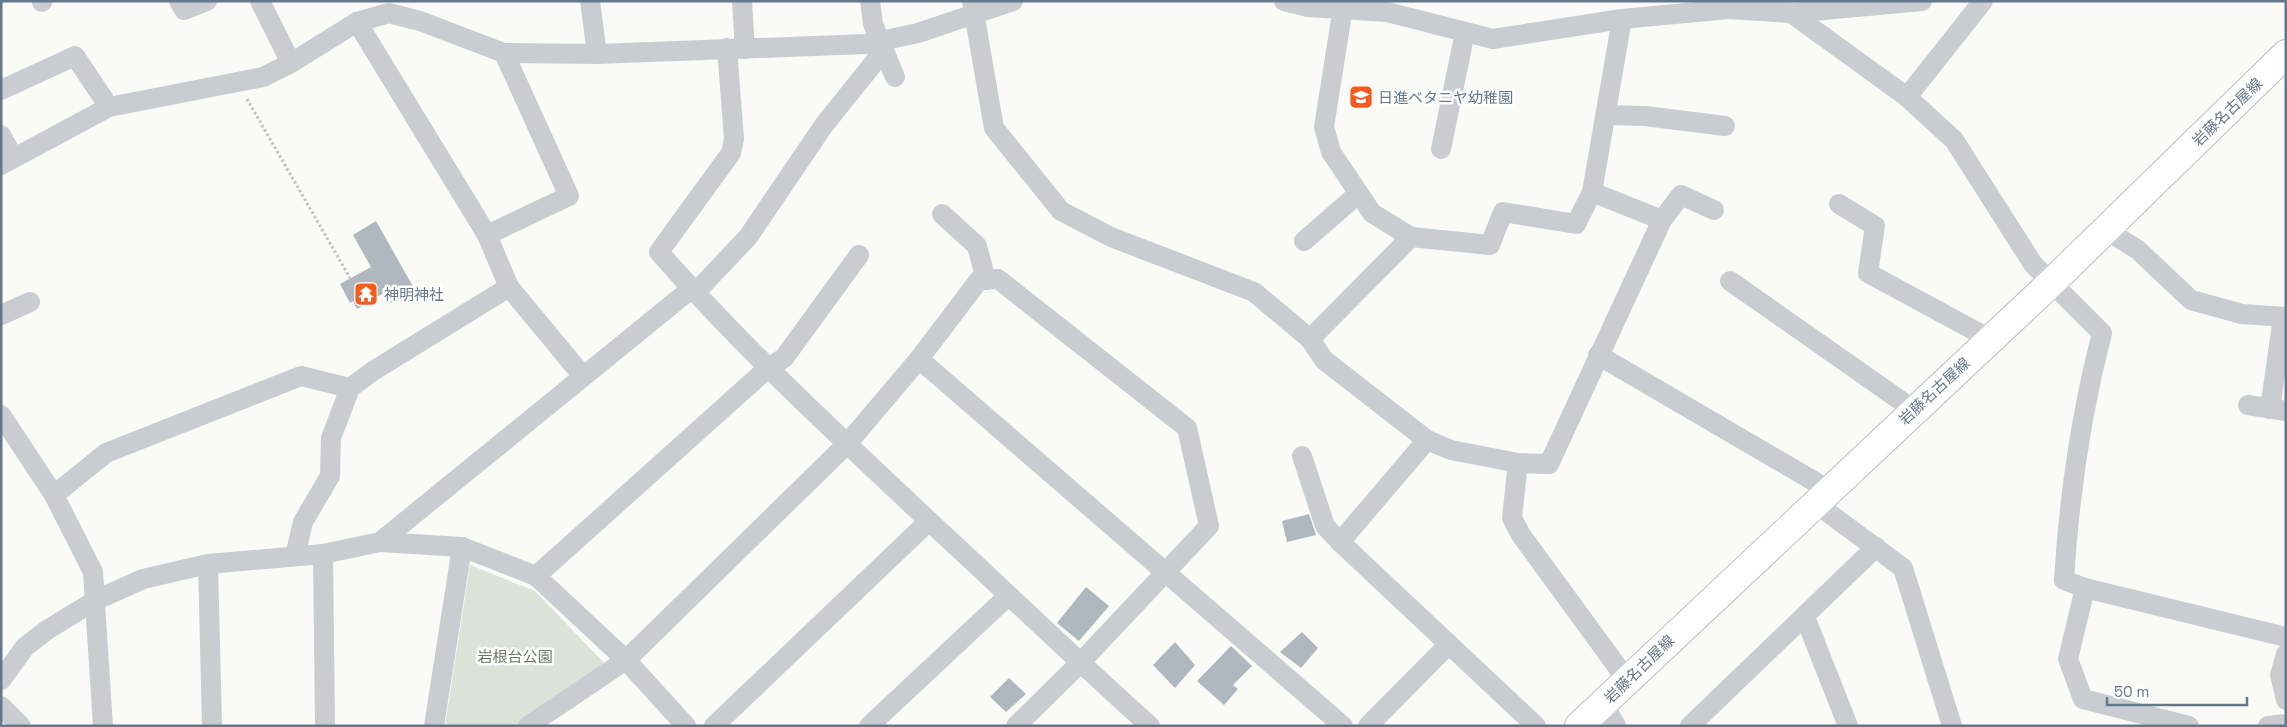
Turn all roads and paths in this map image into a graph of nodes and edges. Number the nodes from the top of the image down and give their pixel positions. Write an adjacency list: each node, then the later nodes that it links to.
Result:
1 (179, 1): 2 (street)
2 (207, 1)
3 (260, 1): 25 (street)
4 (590, 1): 23 (street)
5 (742, 1): 20 (street)
6 (859, 1): 19 (street)
7 (870, 1): 21 (street)
8 (1013, 1): 14 (street)
9 (1284, 1): 13 (street)
10 (1760, 1): 15 (street)
11 (1922, 1): 15 (street)
12 (1983, 1): 29 (street)
13 (1343, 6): 18 (street); 37 (street)
14 (973, 8): 21 (street); 56 (street)
15 (1792, 13): 16 (street); 29 (street)
16 (1622, 18): 18 (street); 31 (street)
17 (357, 22): 22 (street); 25 (street); 43 (street)
18 (1465, 32): 34 (street)
19 (858, 44): 20 (street); 21 (street)
20 (736, 48): 23 (street); 52 (street)
21 (881, 48): 26 (street); 52 (street)
22 (504, 53): 23 (street); 43 (street)
23 (597, 54)
24 (2286, 54): 42 (main road, 岩藤名古屋線)
25 (291, 63): 27 (street)
26 (895, 77)
27 (238, 82): 30 (street); 47 (path)
28 (1, 90): 30 (street)
29 (1907, 97): 50 (street)
30 (109, 107): 35 (street)
31 (1605, 114): 32 (street); 36 (street)
32 (1725, 126)
33 (1, 135): 35 (street)
34 (1440, 149)
35 (7, 161)
36 (1592, 192): 41 (street); 44 (street)
37 (1358, 194): 44 (street); 45 (street)
38 (1839, 204): 57 (street)
39 (1714, 210): 41 (street)
40 (942, 214): 48 (street)
41 (1662, 220): 58 (street)
42 (2106, 230): 50 (main road, 岩藤名古屋線); 55 (street)
43 (487, 235): 51 (street)
44 (1411, 237): 56 (street)
45 (1304, 241)
46 (859, 256): 60 (street)
47 (350, 278)
48 (986, 280): 59 (street); 81 (street)
49 (1730, 281): 64 (street)
50 (2052, 282): 57 (main road, 岩藤名古屋線); 83 (street)
51 (509, 286): 61 (street); 62 (street)
52 (693, 291): 60 (street); 61 (street)
53 (30, 302): 54 (street)
54 (1, 315)
55 (2284, 317): 65 (street)
56 (1310, 339): 67 (street)
57 (1990, 339): 64 (main road, 岩藤名古屋線)
58 (1598, 355): 70 (street); 72 (street)
59 (919, 359): 68 (street); 81 (street)
60 (768, 368): 68 (street); 82 (street)
61 (582, 375): 74 (street)
62 (350, 388): 71 (street); 79 (street)
63 (2248, 405): 65 (street)
64 (1914, 410): 72 (main road, 岩藤名古屋線)
65 (2278, 410)
66 (1, 415): 71 (street)
67 (1427, 440): 70 (street); 75 (street)
68 (847, 444): 73 (street); 90 (street)
69 (1302, 456): 75 (street)
70 (1518, 463): 93 (street)
71 (54, 495): 85 (street)
72 (1822, 496): 77 (street); 93 (main road, 岩藤名古屋線)
73 (929, 521): 84 (street); 105 (street)
74 (380, 542): 76 (street); 78 (street)
75 (1340, 542): 88 (street)
76 (462, 546): 82 (street); 102 (street)
77 (1876, 547): 86 (street); 115 (street)
78 (323, 554): 79 (street); 101 (street)
79 (295, 556): 80 (street)
80 (208, 564): 85 (street); 100 (street)
81 (1165, 571): 91 (street); 109 (street)
82 (536, 576): 90 (street)
83 (2085, 588): 87 (street); 116 (street)
84 (1008, 596): 91 (street); 106 (street)
85 (96, 600): 92 (street); 99 (street)
86 (1805, 617): 113 (street); 114 (street)
87 (2286, 637)
88 (1449, 644): 110 (street); 111 (street)
89 (2286, 654): 94 (street)
90 (626, 660): 103 (street); 104 (street)
91 (1080, 663): 107 (street); 108 (street)
92 (1, 680)
93 (1627, 680): 96 (main road, 岩藤名古屋線)
94 (2286, 700)
95 (1, 706): 98 (street)
96 (1609, 714): 112 (main road, 岩藤名古屋線)
97 (2286, 724): 117 (street)
98 (21, 726)
99 (103, 726)
100 (212, 726)
101 (325, 726)
102 (434, 726)
103 (528, 726)
104 (686, 726)
105 (714, 726)
106 (869, 726)
107 (1016, 726)
108 (1150, 726)
109 (1343, 726)
110 (1368, 726)
111 (1536, 726)
112 (1579, 726)
113 (1690, 726)
114 (1848, 726)
115 (1952, 726)
116 (2189, 726)
117 (2268, 726)

